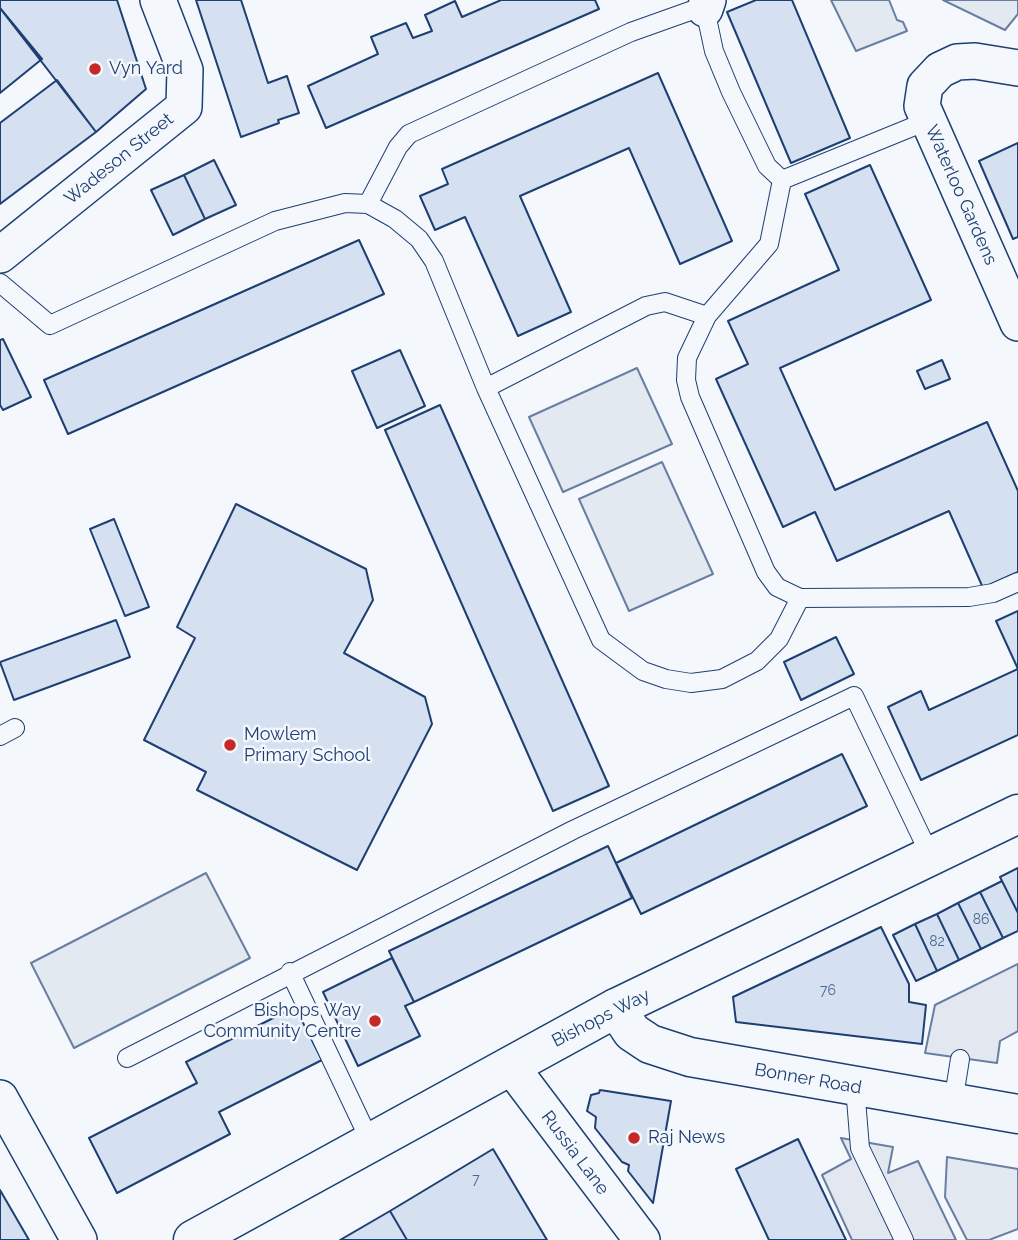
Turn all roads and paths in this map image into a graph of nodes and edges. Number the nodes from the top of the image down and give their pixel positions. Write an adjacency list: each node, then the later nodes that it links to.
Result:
1 (158, 0): 7 (street, Wadeson Street)
2 (707, 5): 5 (lane); 6 (lane)
3 (1018, 68): 4 (street, Waterloo Gardens)
4 (927, 121): 5 (lane); 10 (street, Waterloo Gardens)
5 (782, 180): 9 (lane)
6 (368, 204): 8 (lane); 11 (lane)
7 (0, 255)
8 (0, 283)
9 (707, 316): 11 (lane); 13 (lane)
10 (1018, 323)
11 (486, 388): 13 (lane)
12 (1018, 582): 13 (lane)
13 (800, 598)
14 (1018, 814): 15 (main road, Bishops Way)
15 (931, 856): 16 (lane); 17 (main road, Bishops Way)
16 (290, 972): 18 (lane); 25 (lane)
17 (616, 1008): 20 (main road, Bishops Way); 21 (main road, Bonner Road)
18 (127, 1058)
19 (960, 1059): 23 (lane)
20 (510, 1065): 25 (main road, Bishops Way); 28 (street, Russia Lane)
21 (855, 1087): 23 (main road, Bonner Road); 29 (lane)
22 (0, 1098): 26 (street)
23 (953, 1103): 24 (main road, Bonner Road)
24 (1018, 1114)
25 (371, 1143): 27 (main road, Bishops Way)
26 (79, 1240)
27 (193, 1240)
28 (642, 1240)
29 (904, 1240)

